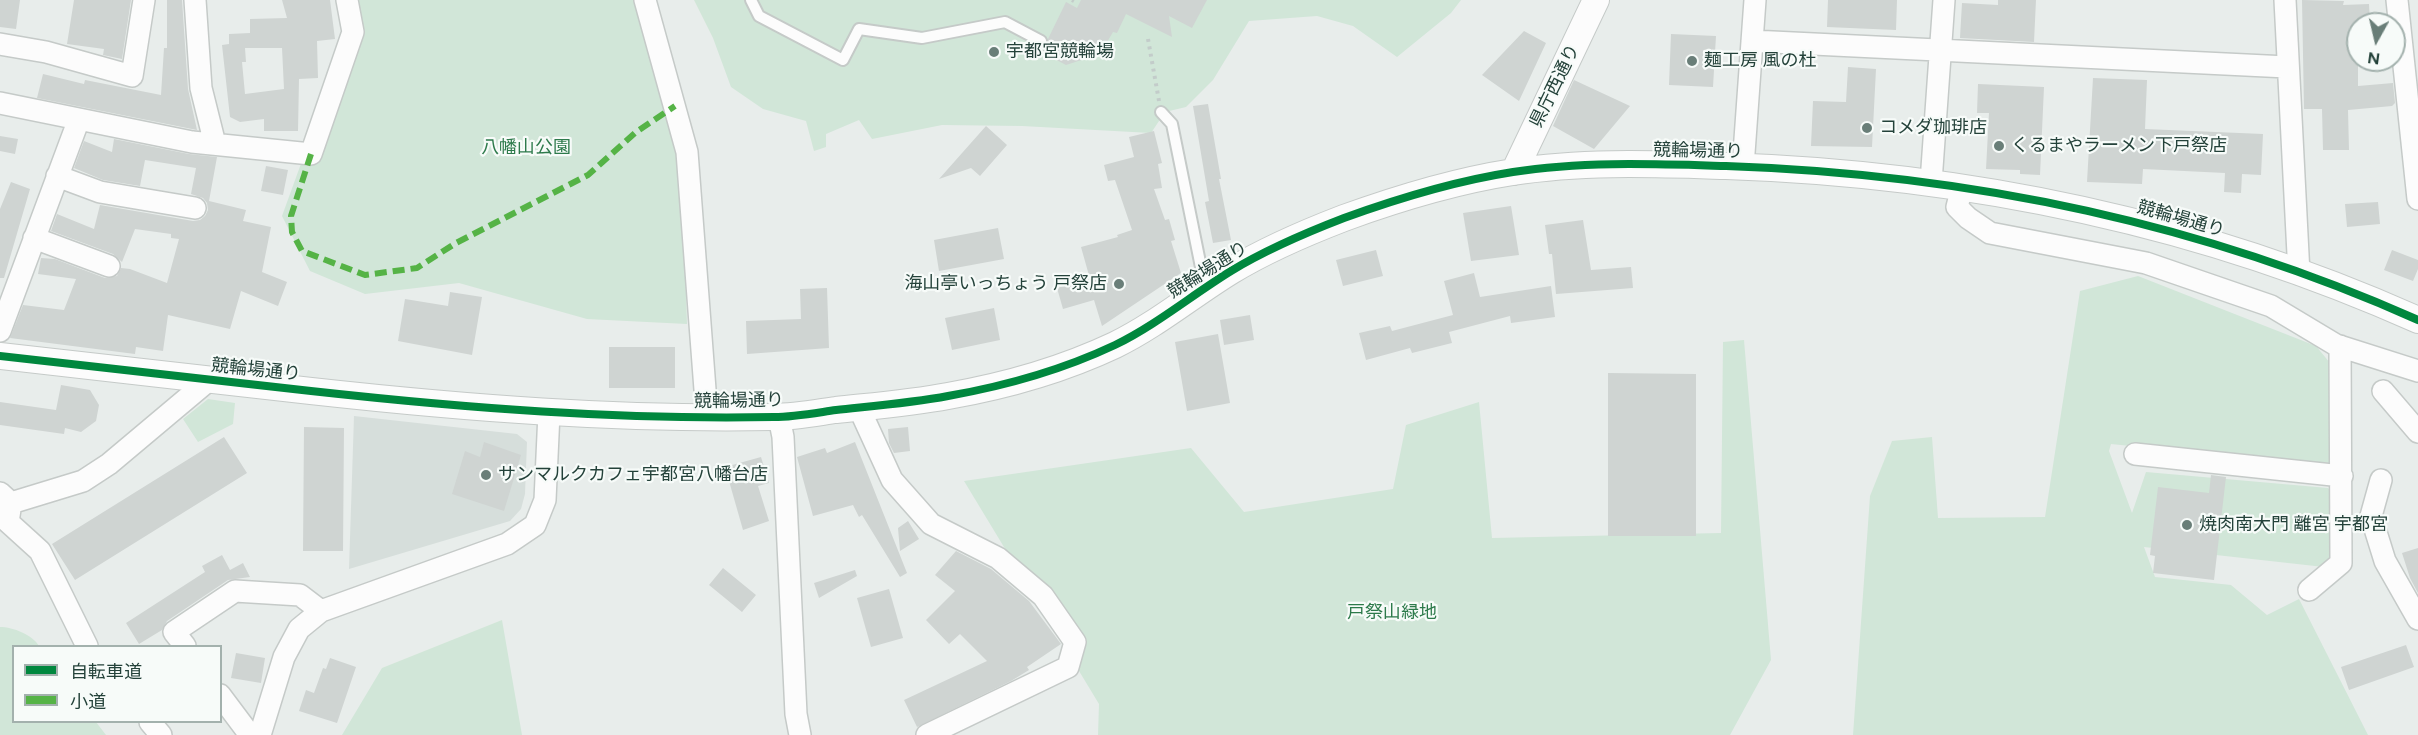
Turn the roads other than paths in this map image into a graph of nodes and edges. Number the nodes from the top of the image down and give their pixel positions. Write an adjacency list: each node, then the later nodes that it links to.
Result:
1 (144, 0): 13 (street)
2 (195, 0): 19 (street)
3 (347, 0): 19 (street)
4 (645, 0): 40 (street)
5 (751, 0): 11 (lane)
6 (1596, 0): 21 (street, 県庁西通り)
7 (1755, 0): 12 (street)
8 (1944, 0): 14 (street)
9 (2285, 0): 15 (street)
10 (2397, 0): 25 (street)
11 (1041, 40)
12 (1752, 41): 14 (street); 20 (street)
13 (0, 44)
14 (1940, 51): 15 (street); 23 (street)
15 (2287, 67): 29 (street)
16 (0, 103): 18 (street)
17 (1161, 112): 30 (lane)
18 (79, 119): 19 (street); 22 (street)
19 (215, 144)
20 (1743, 167): 21 (street, 競輪場通り); 23 (street, 競輪場通り)
21 (1514, 172): 30 (street, 競輪場通り)
22 (57, 176): 26 (street); 27 (street)
23 (1931, 182): 24 (street, 競輪場通り)
24 (1962, 187): 29 (street, 競輪場通り); 33 (street)
25 (2418, 199)
26 (195, 208)
27 (34, 238): 28 (street); 32 (street)
28 (109, 266)
29 (2299, 274): 31 (street, 競輪場通り)
30 (1205, 289): 38 (street, 競輪場通り)
31 (2418, 320)
32 (0, 332)
33 (2340, 346): 35 (street); 44 (street)
34 (0, 356): 36 (street, 競輪場通り)
35 (2418, 371)
36 (209, 380): 39 (street, 競輪場通り); 46 (street)
37 (2383, 391): 42 (street)
38 (859, 408): 41 (street, 競輪場通り); 54 (street)
39 (549, 413): 40 (street, 競輪場通り); 48 (street)
40 (707, 416): 41 (street, 競輪場通り)
41 (779, 417): 58 (street)
42 (2418, 432)
43 (2135, 453): 44 (street)
44 (2342, 476): 47 (street)
45 (2381, 480): 49 (street)
46 (5, 513): 50 (street)
47 (2309, 590)
48 (321, 611): 51 (street); 57 (street)
49 (2418, 619)
50 (87, 645)
51 (184, 645)
52 (222, 698): 56 (street)
53 (151, 723): 55 (street)
54 (957, 728): 59 (street)
55 (161, 735)
56 (250, 735)
57 (260, 735)
58 (800, 735)
59 (927, 735)

